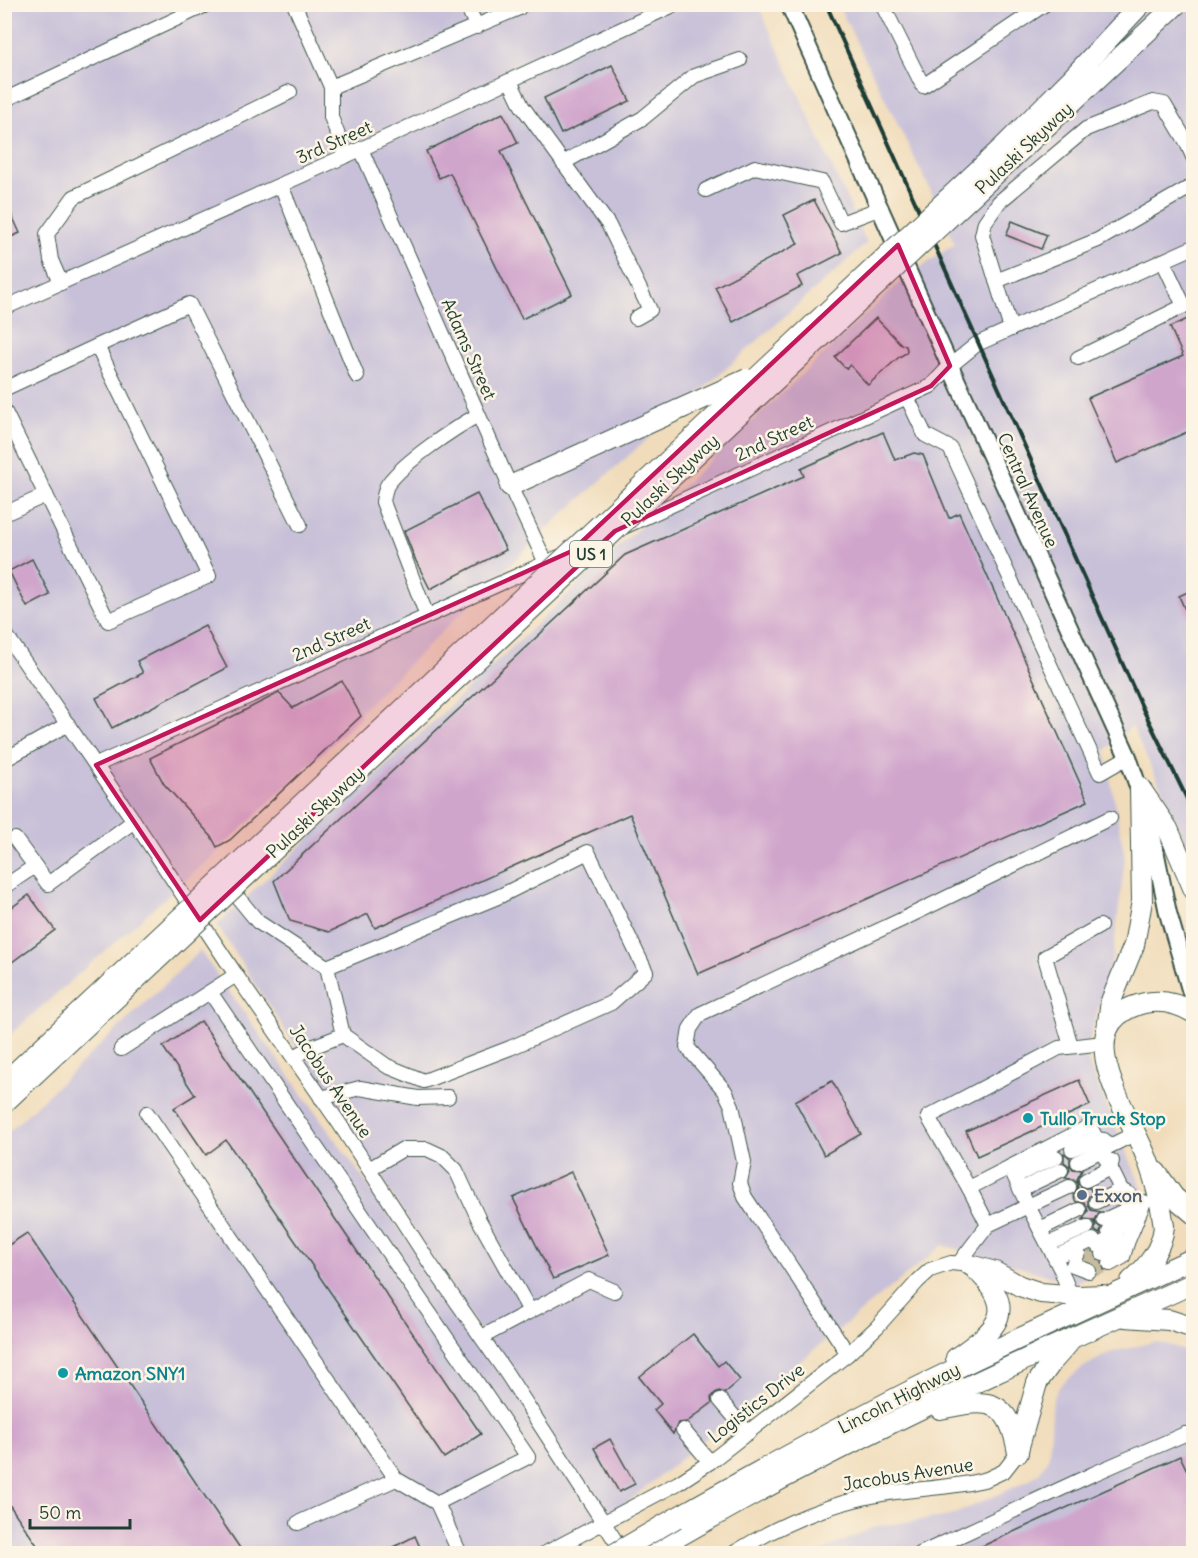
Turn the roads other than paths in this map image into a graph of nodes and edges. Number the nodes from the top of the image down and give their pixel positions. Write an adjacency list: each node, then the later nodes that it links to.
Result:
1 (208, 4): 12 (street)
2 (294, 4): 16 (street)
3 (466, 4): 13 (street)
4 (675, 4): 15 (street, 3rd Street)
5 (789, 4): 26 (main road, Central Avenue)
6 (882, 4): 7 (street)
7 (1046, 4)
8 (1141, 4): 72 (highway, Pulaski Skyway / US 1, bridge)
9 (1158, 4): 42 (highway, bridge)
10 (1177, 4): 75 (highway, Pulaski Skyway / US 1, bridge)
11 (521, 6): 13 (street)
12 (188, 9): 18 (street)
13 (477, 27): 16 (street)
14 (740, 60): 22 (street)
15 (510, 81): 19 (street, 3rd Street); 22 (street)
16 (331, 87): 20 (street)
17 (290, 92): 30 (street)
18 (4, 100)
19 (361, 150): 20 (street, 3rd Street); 41 (street, Adams Street)
20 (346, 156): 23 (street, 3rd Street)
21 (1194, 159): 29 (street)
22 (563, 163): 32 (street)
23 (281, 185): 30 (street, 3rd Street); 37 (street)
24 (1194, 185): 29 (street)
25 (706, 190): 26 (street)
26 (881, 208): 36 (main road, Central Avenue)
27 (1194, 247): 28 (street, 2nd Street)
28 (1163, 261): 33 (street, 2nd Street); 35 (street)
29 (996, 281): 33 (street)
30 (61, 283): 31 (street, 3rd Street)
31 (4, 308)
32 (636, 318)
33 (1011, 329): 36 (street, 2nd Street)
34 (97, 346): 38 (street); 43 (street); 45 (street)
35 (1078, 358)
36 (950, 366): 39 (street, 2nd Street); 50 (main road, Central Avenue)
37 (357, 376)
38 (4, 389)
39 (907, 397): 46 (street, 2nd Street); 50 (street)
40 (4, 410): 43 (street)
41 (478, 415): 42 (street, Adams Street); 47 (street)
42 (510, 486): 46 (street, Adams Street)
43 (46, 495): 44 (street)
44 (4, 514)
45 (300, 525)
46 (546, 563): 47 (street, 2nd Street)
47 (426, 616): 52 (street, 2nd Street)
48 (4, 632): 49 (street, Jacobus Avenue)
49 (68, 724): 51 (street); 52 (street, Jacobus Avenue)
50 (1128, 757): 53 (main road, Central Avenue)
51 (4, 760)
52 (96, 765): 55 (street, Jacobus Avenue)
53 (1140, 788): 60 (highway); 65 (main road, Central Avenue); 68 (highway)
54 (1110, 818): 116 (street)
55 (134, 821): 57 (street); 63 (street, Jacobus Avenue)
56 (15, 839): 57 (street)
57 (35, 866): 59 (street)
58 (220, 877): 62 (street)
59 (4, 887)
60 (1194, 890)
61 (1100, 926): 69 (street)
62 (327, 967): 67 (street); 67 (street)
63 (236, 975): 64 (street); 71 (street, Jacobus Avenue)
64 (210, 992): 70 (street); 126 (street)
65 (1194, 1003)
66 (1194, 1013): 68 (highway)
67 (343, 1035): 71 (street)
68 (1106, 1037): 69 (street); 77 (highway)
69 (1071, 1046): 88 (street)
70 (121, 1049)
71 (294, 1057): 74 (street, Jacobus Avenue)
72 (4, 1083)
73 (448, 1097): 74 (street)
74 (321, 1098): 84 (street, Jacobus Avenue)
75 (4, 1103)
76 (147, 1113): 125 (street)
77 (1136, 1133): 79 (street); 82 (highway)
78 (1096, 1138): 79 (street); 80 (street); 83 (street); 85 (street)
79 (1117, 1143): 83 (street)
80 (1075, 1156)
81 (1059, 1163): 85 (street)
82 (1149, 1163): 91 (highway); 95 (highway)
83 (1110, 1168): 86 (street); 89 (street)
84 (369, 1169): 111 (street); 114 (street, Jacobus Avenue)
85 (1015, 1177): 88 (street); 92 (street)
86 (1086, 1180)
87 (1069, 1187): 92 (street)
88 (969, 1188): 96 (street)
89 (1120, 1190): 90 (street); 91 (street); 94 (street)
90 (1096, 1202)
91 (1151, 1203): 94 (street); 106 (highway)
92 (1028, 1206): 96 (street); 98 (street)
93 (1079, 1210): 98 (street)
94 (1133, 1214): 97 (street); 99 (street)
95 (1194, 1214)
96 (988, 1225): 105 (street)
97 (1106, 1226)
98 (1040, 1229): 100 (street)
99 (1127, 1243): 101 (street); 102 (street)
100 (1048, 1244): 101 (street); 104 (street)
101 (1098, 1246): 102 (street); 104 (street)
102 (1123, 1257): 106 (street)
103 (1194, 1258): 109 (highway, Lincoln Highway)
104 (1073, 1263): 110 (street)
105 (964, 1264): 110 (highway); 116 (street, Logistics Drive); 117 (highway)
106 (1144, 1269): 109 (highway)
107 (1194, 1283): 112 (highway, Lincoln Highway)
108 (614, 1291): 111 (street)
109 (1116, 1294): 110 (highway); 117 (highway, Lincoln Highway)
110 (1071, 1296)
111 (530, 1311): 114 (street)
112 (1119, 1317): 113 (highway); 115 (highway, Lincoln Highway)
113 (1194, 1328)
114 (482, 1337): 127 (street, Jacobus Avenue)
115 (1075, 1337): 119 (highway, Lincoln Highway); 123 (highway)
116 (848, 1354): 121 (street, Logistics Drive)
117 (906, 1393): 129 (highway, Lincoln Highway)
118 (720, 1400): 121 (street)
119 (910, 1415): 123 (highway); 129 (highway, Lincoln Highway)
120 (683, 1430): 124 (street)
121 (748, 1433): 124 (street, Logistics Drive)
122 (1194, 1433): 136 (street)
123 (1018, 1453): 135 (street, Jacobus Avenue)
124 (710, 1462): 127 (street, Logistics Drive)
125 (396, 1479): 126 (street); 128 (street)
126 (437, 1503): 130 (street)
127 (604, 1522): 131 (street, Logistics Drive); 133 (street, Jacobus Avenue)
128 (298, 1523)
129 (680, 1526): 132 (highway, Lincoln Highway, bridge); 134 (highway, Lincoln Highway)
130 (460, 1554)
131 (544, 1554)
132 (614, 1554)
133 (624, 1554)
134 (648, 1554)
135 (732, 1554)
136 (920, 1554)

